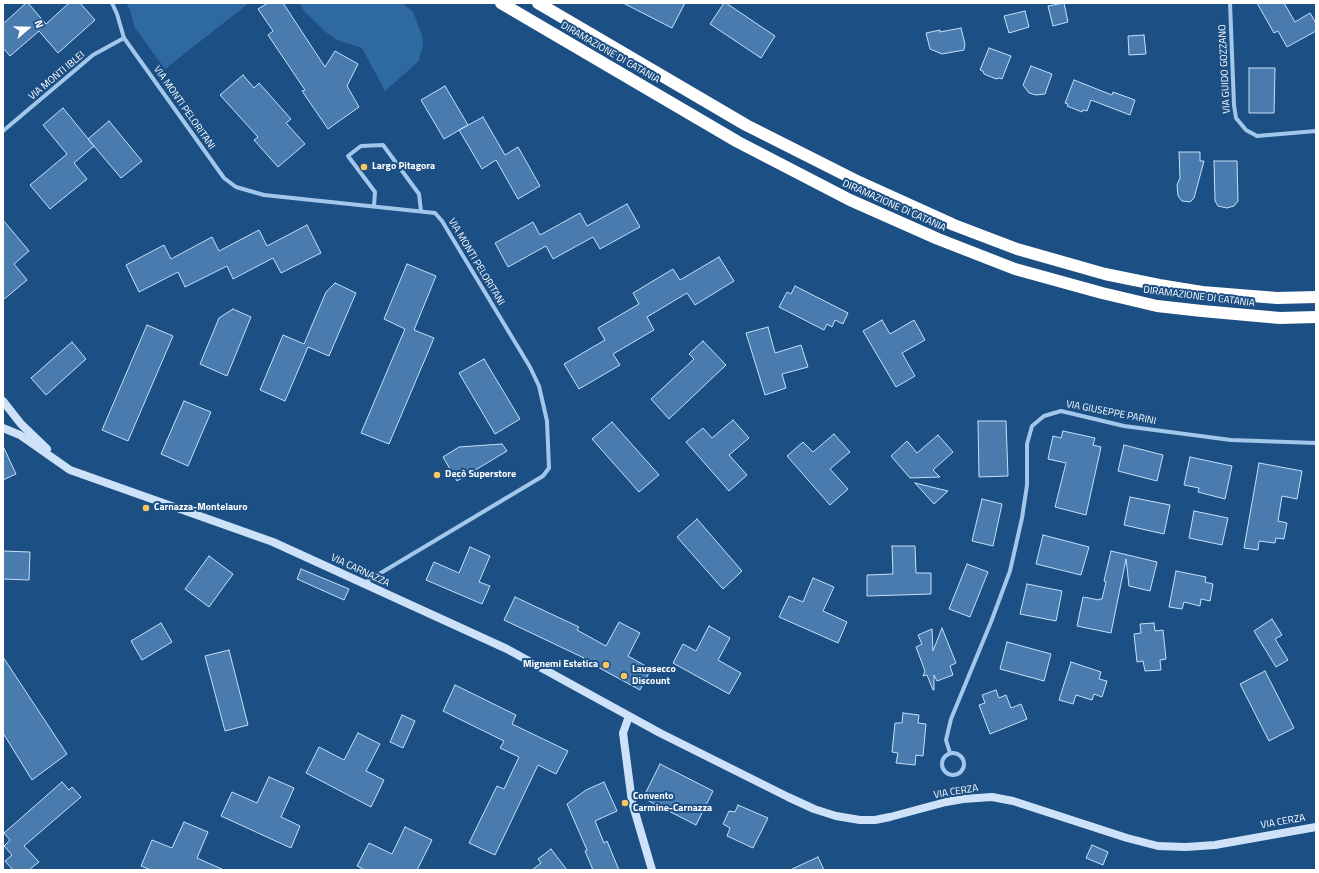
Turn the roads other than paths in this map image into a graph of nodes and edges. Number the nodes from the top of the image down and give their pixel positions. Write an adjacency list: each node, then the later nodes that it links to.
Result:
1 (112, 3): 5 (street, VIA MONTI PELORITANI)
2 (501, 3): 11 (highway, DIRAMAZIONE DI CATANIA)
3 (538, 3): 10 (highway, DIRAMAZIONE DI CATANIA)
4 (1230, 3): 7 (street, VIA GUIDO GOZZANO)
5 (124, 38): 6 (street, VIA MONTI IBLEI); 8 (street, VIA MONTI PELORITANI)
6 (3, 131)
7 (1316, 131)
8 (374, 206): 9 (street, VIA MONTI PELORITANI); 9 (street)
9 (421, 211): 16 (street, VIA MONTI PELORITANI)
10 (1316, 297)
11 (1316, 317)
12 (3, 401): 15 (main road)
13 (3, 428): 15 (main road)
14 (1316, 443): 19 (street, VIA GIUSEPPE PARINI)
15 (70, 470): 16 (main road, VIA CARNAZZA)
16 (364, 584): 17 (main road, VIA CARNAZZA)
17 (629, 716): 18 (main road, VIA CARNAZZA); 21 (main road)
18 (660, 733): 20 (main road, VIA CERZA)
19 (950, 753): 19 (street)
20 (1316, 827)
21 (652, 870)

